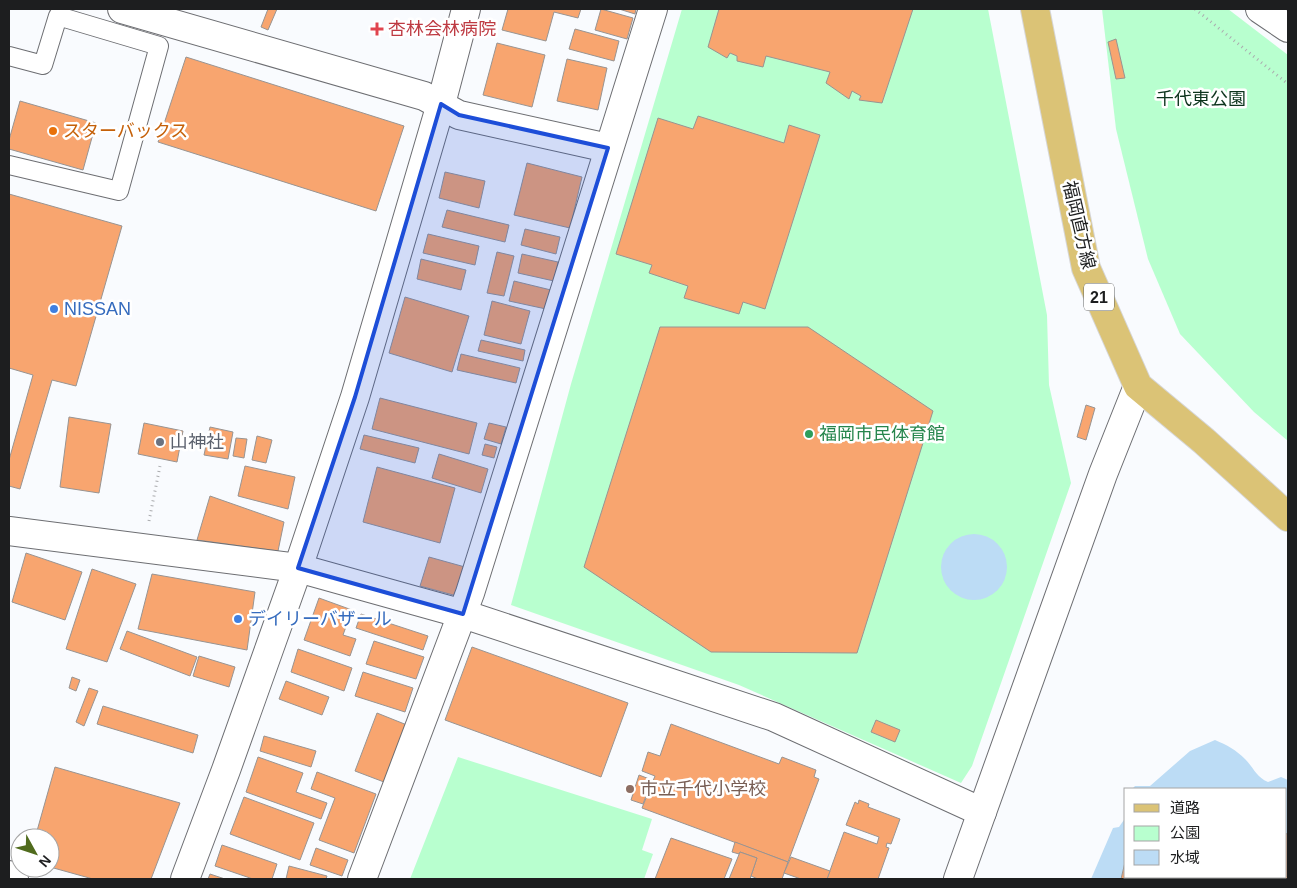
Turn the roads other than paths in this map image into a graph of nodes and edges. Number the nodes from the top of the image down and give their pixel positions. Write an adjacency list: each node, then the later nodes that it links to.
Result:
1 (122, 9): 8 (street)
2 (466, 9): 8 (street)
3 (653, 9): 9 (street)
4 (1035, 9): 11 (main road, 福岡直方線 / 21)
5 (1260, 9): 6 (street)
6 (1288, 28)
7 (9, 56): 10 (lane)
8 (441, 104): 9 (street); 14 (street)
9 (608, 148): 15 (street)
10 (9, 165)
11 (1138, 386): 12 (main road, 福岡直方線 / 21); 16 (street)
12 (1288, 517)
13 (9, 531): 14 (street)
14 (298, 568): 15 (street); 19 (street)
15 (463, 614): 16 (street); 20 (street)
16 (982, 812): 21 (street)
17 (9, 875): 18 (street)
18 (14, 879)
19 (185, 879)
20 (362, 879)
21 (958, 879)

